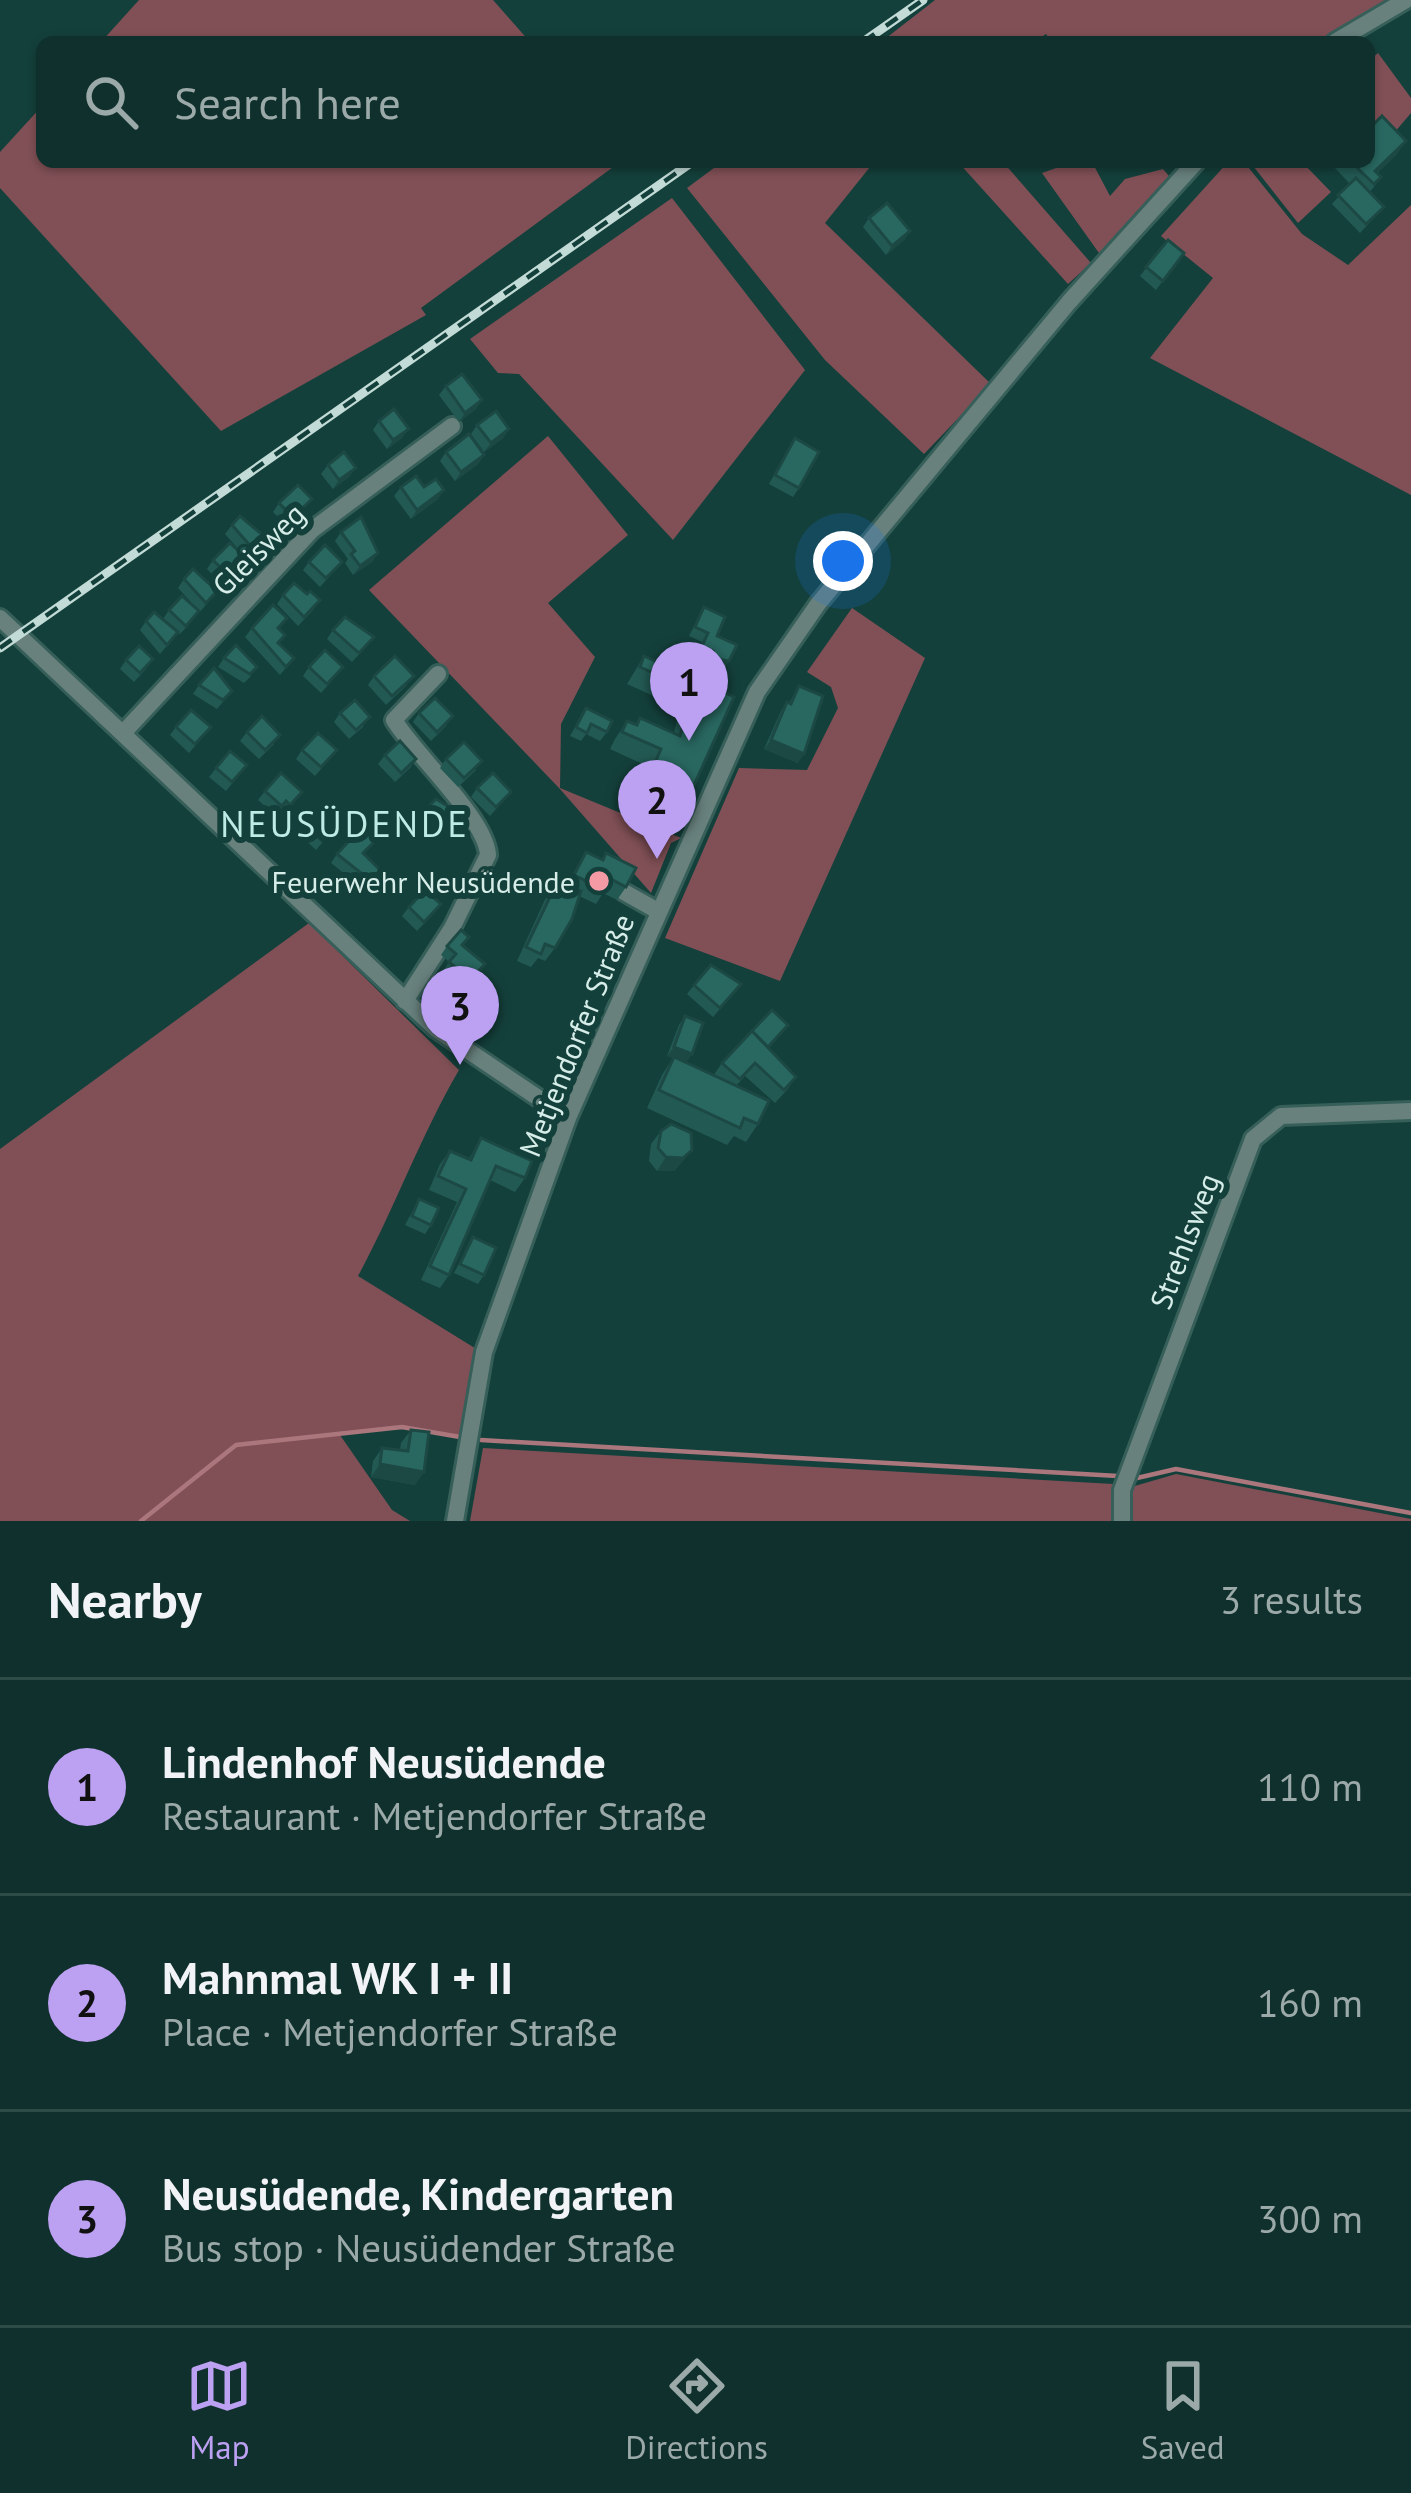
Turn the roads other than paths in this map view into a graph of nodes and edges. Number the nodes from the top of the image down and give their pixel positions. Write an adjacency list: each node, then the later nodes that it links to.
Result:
1 (1406, 0): 2 (street)
2 (1345, 36)
3 (1191, 168): 9 (street, Metjendorfer Straße)
4 (452, 427): 7 (street, Gleisweg)
5 (0, 618): 7 (street)
6 (438, 674): 10 (street)
7 (124, 732): 10 (street)
8 (624, 892): 9 (street)
9 (656, 910): 12 (street, Metjendorfer Straße)
10 (405, 1001): 12 (street)
11 (1411, 1112): 14 (street, Strehlsweg)
12 (568, 1118): 13 (street, Metjendorfer Straße)
13 (455, 1521)
14 (1122, 1521)

